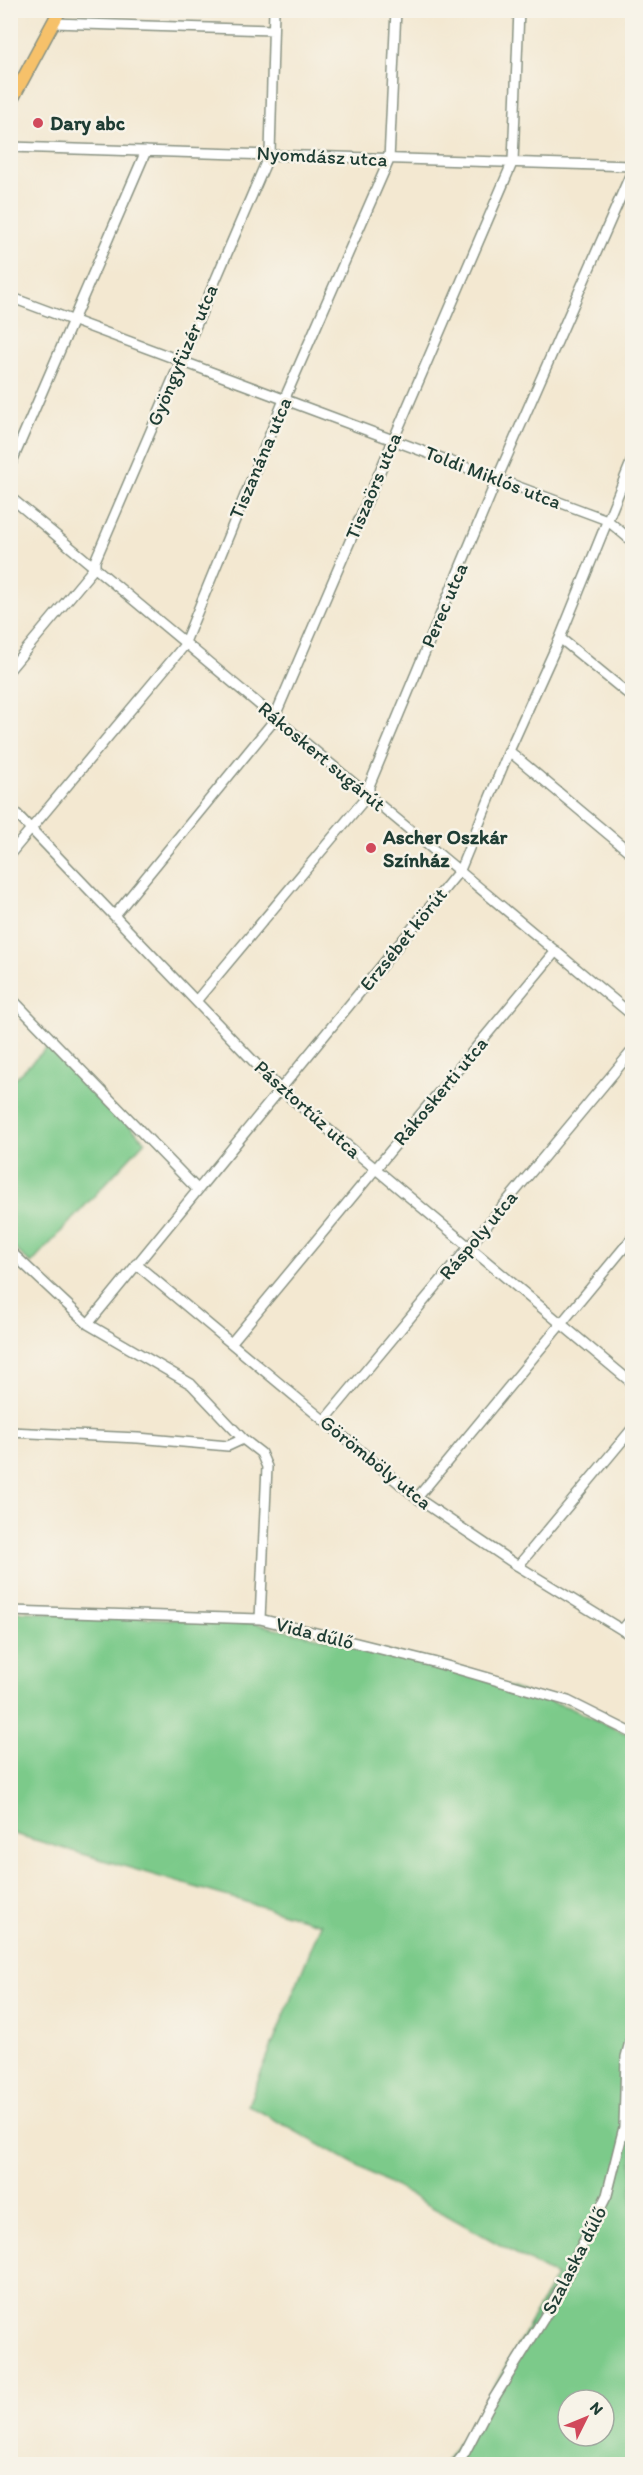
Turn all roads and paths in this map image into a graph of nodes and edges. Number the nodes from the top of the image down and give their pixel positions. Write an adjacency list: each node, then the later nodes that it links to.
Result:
1 (60, 10): 5 (main road)
2 (274, 10): 6 (street, Gyöngyfüzér utca)
3 (396, 10): 11 (street, Tiszanána utca)
4 (519, 10): 12 (street, Tiszaörs utca)
5 (53, 23): 6 (street); 7 (main road)
6 (273, 30): 10 (street, Gyöngyfüzér utca)
7 (10, 103)
8 (10, 147): 9 (street, Nyomdász utca)
9 (146, 151): 10 (street, Nyomdász utca); 16 (street)
10 (270, 153): 11 (street, Nyomdász utca); 17 (street, Gyöngyfüzér utca)
11 (389, 160): 12 (street, Nyomdász utca); 18 (street, Tiszanána utca)
12 (513, 161): 13 (street, Nyomdász utca); 19 (street, Tiszaörs utca)
13 (633, 166)
14 (633, 171): 22 (street, Perec utca)
15 (10, 297): 16 (street, Toldi Miklós utca)
16 (74, 321): 17 (street, Toldi Miklós utca); 21 (street)
17 (180, 360): 18 (street, Toldi Miklós utca); 26 (street, Gyöngyfüzér utca)
18 (284, 400): 19 (street, Toldi Miklós utca); 28 (street, Tiszanána utca)
19 (393, 439): 22 (street, Toldi Miklós utca); 31 (street, Tiszaörs utca)
20 (633, 460): 24 (street, Erzsébet körút)
21 (10, 466)
22 (497, 479): 24 (street, Toldi Miklós utca); 33 (street, Perec utca)
23 (10, 497): 26 (street, Rákoskert sugárút)
24 (607, 520): 25 (street, Toldi Miklós utca); 27 (street, Erzsébet körút)
25 (633, 541)
26 (95, 567): 28 (street, Rákoskert sugárút); 29 (street, Gyöngyfüzér utca)
27 (560, 638): 30 (street); 32 (street, Erzsébet körút)
28 (185, 642): 31 (street, Rákoskert sugárút); 35 (street, Tiszanána utca)
29 (10, 669)
30 (633, 697)
31 (274, 716): 33 (street, Rákoskert sugárút); 39 (street, Tiszaörs utca)
32 (509, 752): 37 (street); 38 (street, Erzsébet körút)
33 (369, 794): 38 (street, Rákoskert sugárút); 42 (street, Perec utca)
34 (10, 807): 35 (street, Pásztortűz utca)
35 (31, 830): 36 (street, Tiszanána utca); 39 (street, Pásztortűz utca)
36 (10, 854)
37 (633, 854)
38 (460, 870): 40 (street, Rákoskert sugárút); 45 (street, Erzsébet körút)
39 (115, 915): 42 (street, Pásztortűz utca)
40 (556, 951): 43 (street, Rákoskert sugárút); 46 (street, Rákoskerti utca)
41 (10, 997): 47 (street)
42 (196, 1001): 45 (street, Pásztortűz utca)
43 (633, 1015)
44 (633, 1051): 49 (street, Ráspoly utca)
45 (280, 1089): 46 (street, Pásztortűz utca); 47 (street, Erzsébet körút)
46 (375, 1168): 49 (street, Pásztortűz utca); 54 (street, Rákoskerti utca)
47 (197, 1189): 51 (street, Erzsébet körút)
48 (633, 1238): 52 (street)
49 (469, 1246): 52 (street, Pásztortűz utca); 56 (street, Ráspoly utca)
50 (10, 1251): 53 (street, Vida dűlő)
51 (136, 1264): 53 (street, Erzsébet körút); 54 (street, Görömböly utca)
52 (561, 1323): 55 (street, Pásztortűz utca); 60 (street)
53 (87, 1324): 59 (street, Vida dűlő)
54 (232, 1342): 56 (street, Görömböly utca)
55 (633, 1383)
56 (324, 1421): 60 (street, Görömböly utca)
57 (633, 1429): 61 (street)
58 (10, 1432): 59 (street)
59 (243, 1439): 64 (street, Vida dűlő)
60 (417, 1498): 61 (street, Görömböly utca)
61 (518, 1566): 65 (street, Görömböly utca)
62 (10, 1611): 64 (street)
63 (633, 1618): 65 (street)
64 (260, 1619): 67 (street, Vida dűlő)
65 (622, 1630): 66 (street, Görömböly utca)
66 (633, 1636)
67 (633, 1733)
68 (633, 2034): 69 (street, Szalaska dűlő)
69 (456, 2464)

